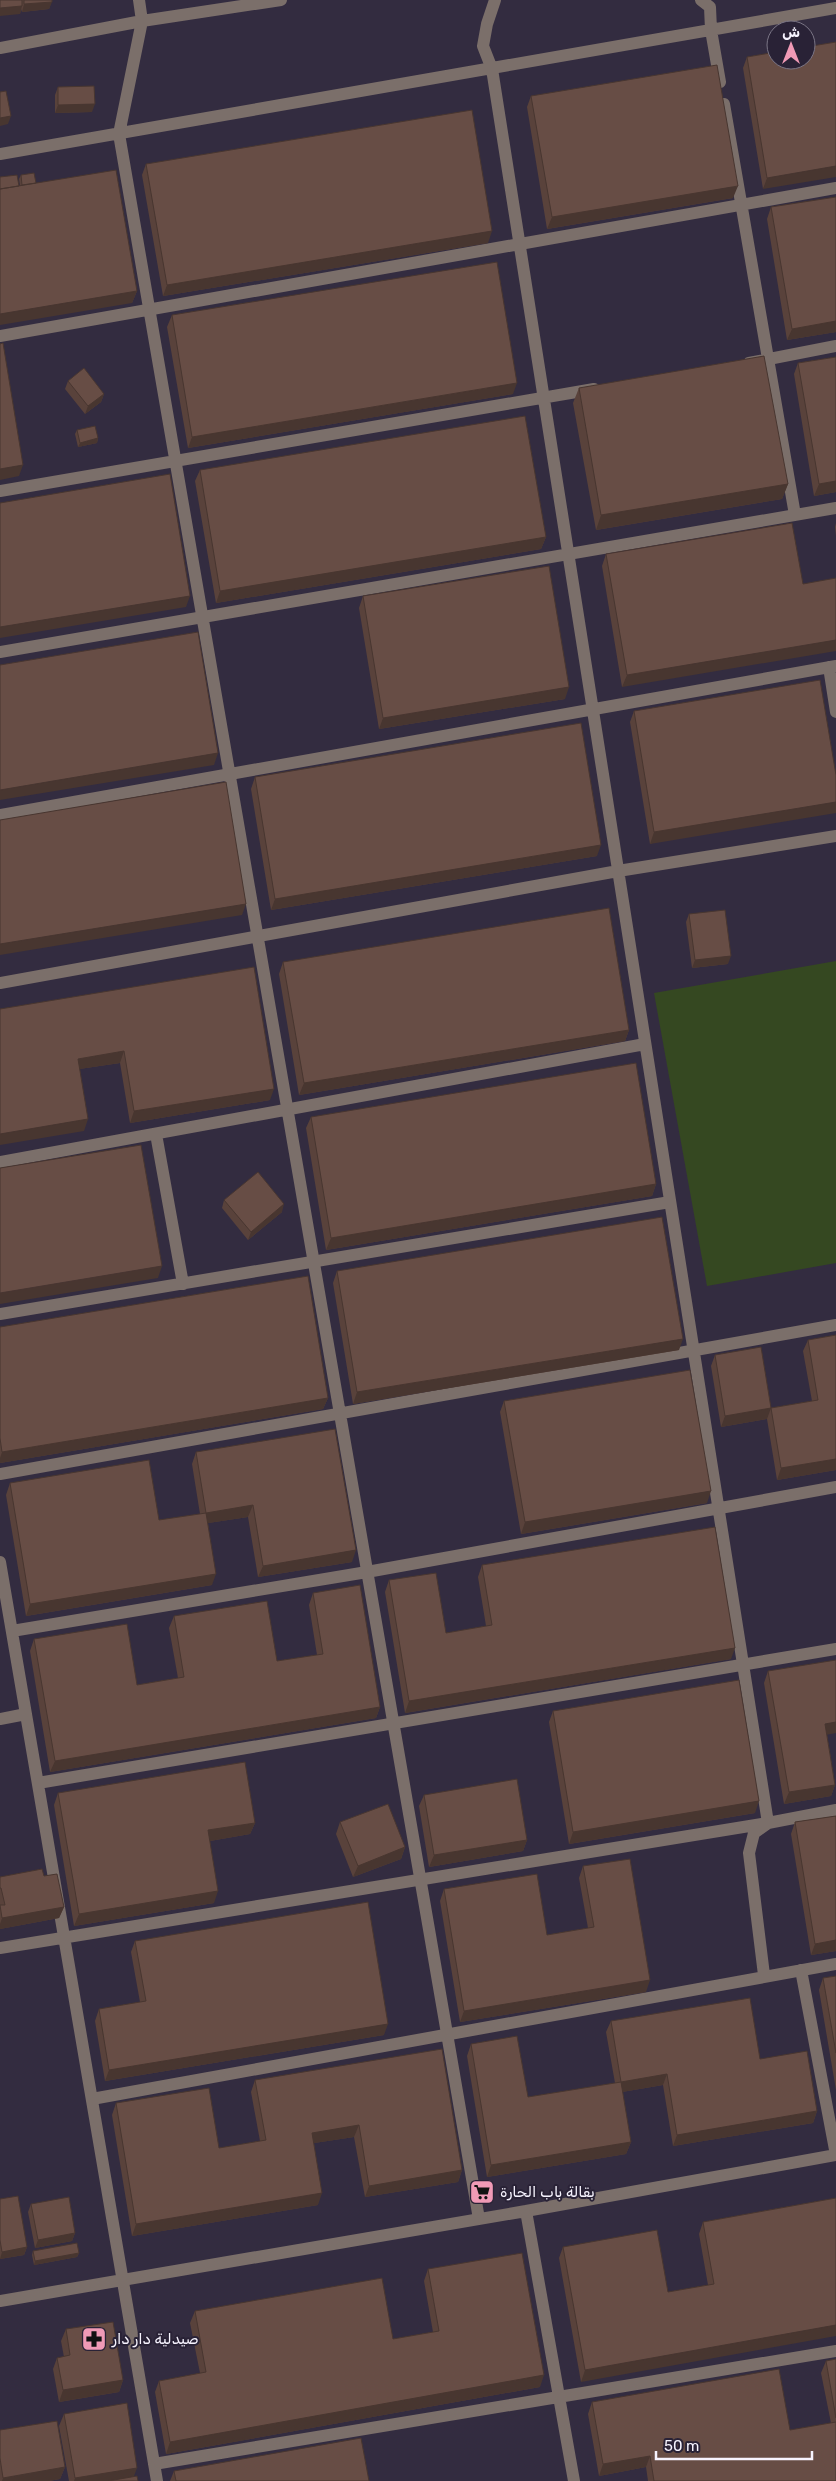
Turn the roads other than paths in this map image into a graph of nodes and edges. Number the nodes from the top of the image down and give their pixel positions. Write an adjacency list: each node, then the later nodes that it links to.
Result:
1 (139, 0): 6 (street)
2 (281, 0): 6 (street)
3 (495, 0): 9 (street)
4 (701, 0): 7 (street)
5 (836, 8): 7 (street)
6 (142, 21): 8 (street); 10 (street)
7 (711, 30): 9 (street); 13 (street)
8 (0, 48)
9 (492, 68): 10 (street); 14 (street)
10 (119, 134): 11 (street); 15 (street)
11 (0, 154)
12 (836, 188): 13 (street)
13 (741, 205): 14 (street); 18 (street)
14 (520, 244): 15 (street); 21 (street)
15 (150, 310): 16 (street); 22 (street)
16 (0, 336)
17 (836, 346): 18 (street)
18 (768, 359): 19 (street); 25 (street)
19 (739, 364)
20 (602, 388): 21 (street)
21 (544, 398): 22 (street); 26 (street)
22 (176, 460): 23 (street); 27 (street)
23 (0, 491)
24 (836, 508): 25 (street)
25 (795, 515): 26 (street)
26 (568, 554): 27 (street); 30 (street)
27 (203, 617): 28 (street); 32 (street)
28 (0, 652)
29 (832, 666): 30 (street); 31 (street)
30 (593, 709): 32 (street); 35 (street)
31 (836, 712)
32 (230, 774): 33 (street); 36 (street)
33 (0, 816)
34 (836, 836): 35 (street)
35 (618, 872): 36 (street); 38 (street)
36 (258, 935): 37 (street); 39 (street)
37 (0, 983)
38 (645, 1044): 39 (street); 42 (street)
39 (288, 1110): 40 (street); 43 (street)
40 (156, 1134): 41 (street); 44 (street)
41 (0, 1162)
42 (670, 1202): 43 (street); 47 (street)
43 (314, 1263): 44 (street); 48 (street)
44 (183, 1284): 45 (street)
45 (0, 1314)
46 (836, 1325): 47 (street)
47 (692, 1351): 48 (street); 51 (street)
48 (340, 1413): 49 (street); 53 (street)
49 (0, 1474)
50 (836, 1487): 51 (street)
51 (718, 1507): 53 (street); 56 (street)
52 (0, 1562): 54 (street)
53 (367, 1572): 54 (street); 59 (street)
54 (12, 1631): 57 (street)
55 (836, 1649): 56 (street)
56 (743, 1665): 59 (street); 62 (street)
57 (26, 1714): 58 (street); 60 (street)
58 (0, 1719)
59 (394, 1723): 60 (street); 63 (street)
60 (38, 1783): 64 (street)
61 (836, 1810): 62 (street)
62 (768, 1823): 63 (street); 68 (street)
63 (420, 1878): 64 (street); 69 (street)
64 (64, 1937): 65 (street); 70 (street)
65 (0, 1948)
66 (836, 1964): 67 (street)
67 (801, 1970): 68 (street); 71 (street)
68 (764, 1975): 69 (street)
69 (447, 2034): 70 (street); 73 (street)
70 (92, 2099): 74 (street)
71 (836, 2155): 72 (street)
72 (526, 2212): 73 (street); 77 (street)
73 (479, 2219): 74 (street)
74 (122, 2281): 75 (street); 78 (street)
75 (0, 2301)
76 (836, 2350): 77 (street)
77 (558, 2397): 78 (street); 80 (street)
78 (154, 2464): 79 (street)
79 (157, 2481)
80 (574, 2481)

